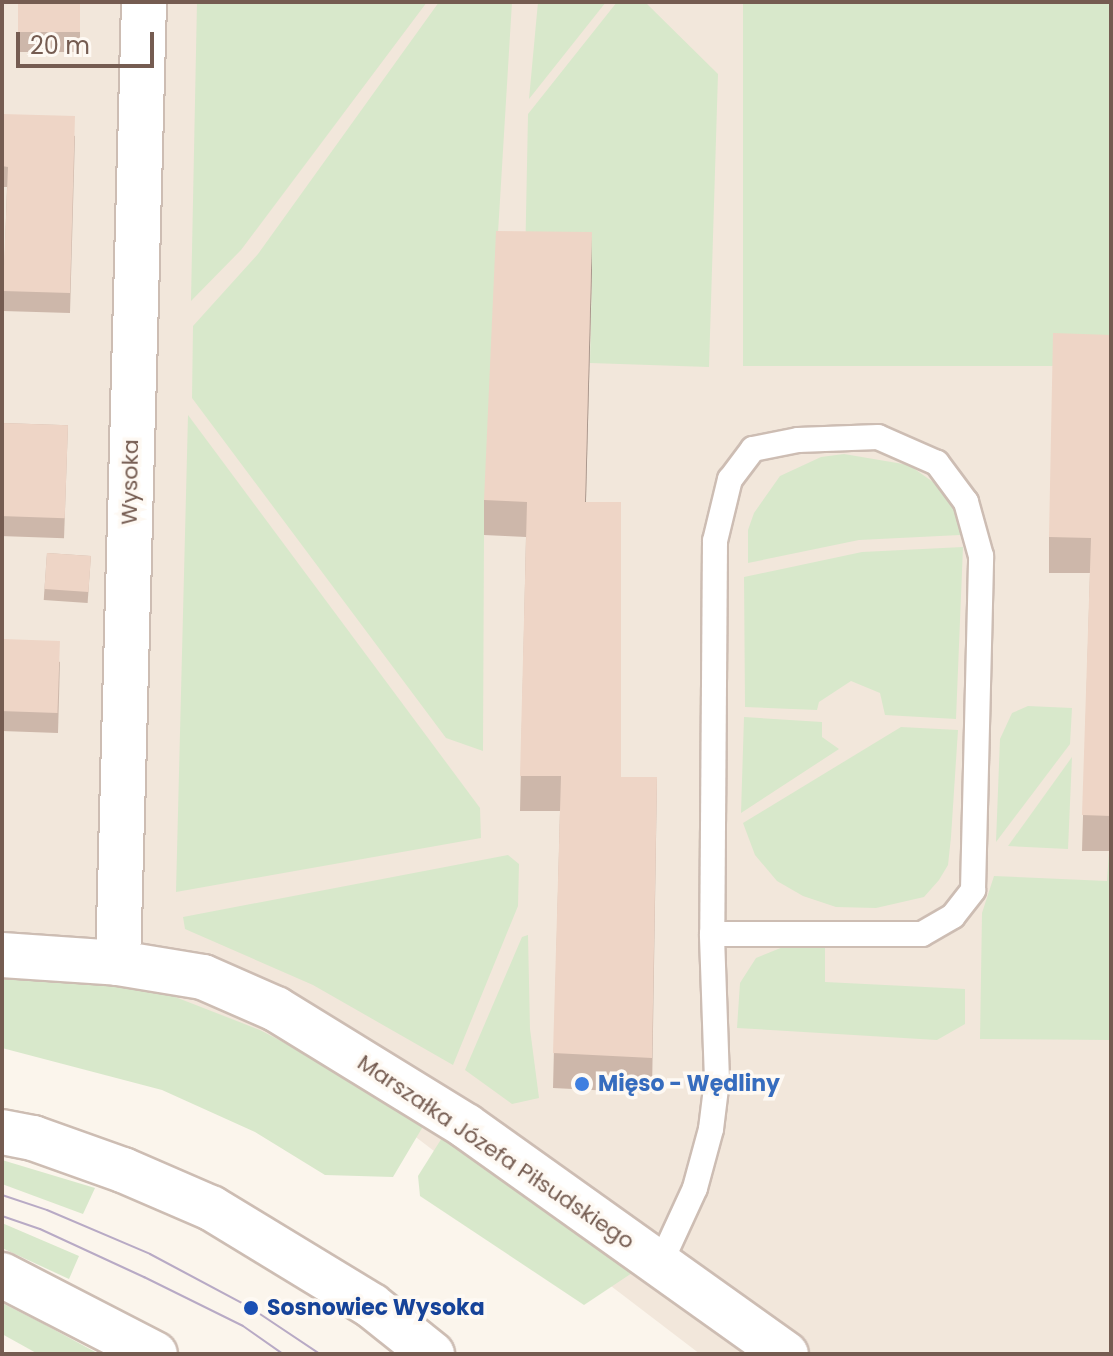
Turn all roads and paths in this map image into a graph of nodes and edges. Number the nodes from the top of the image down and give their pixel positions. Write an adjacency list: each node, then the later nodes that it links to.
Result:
1 (144, 2): 4 (street, Wysoka)
2 (712, 934): 2 (lane); 6 (lane)
3 (2, 955): 4 (street, Marszałka Józefa Piłsudskiego)
4 (118, 963): 6 (street, Marszałka Józefa Piłsudskiego)
5 (2, 1132): 9 (street)
6 (661, 1262): 10 (street, Marszałka Józefa Piłsudskiego)
7 (2, 1275): 8 (street)
8 (155, 1354)
9 (432, 1354)
10 (786, 1354)

